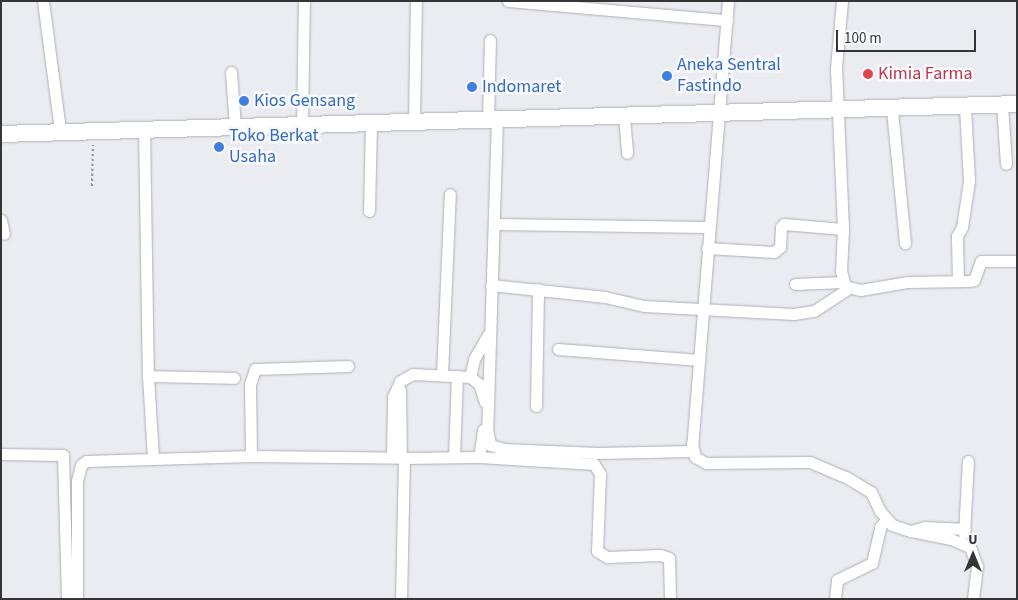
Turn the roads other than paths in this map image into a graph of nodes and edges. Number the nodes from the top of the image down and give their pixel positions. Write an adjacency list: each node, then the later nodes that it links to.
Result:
1 (43, 1): 22 (street)
2 (304, 1): 19 (street)
3 (416, 1): 17 (street)
4 (508, 1): 7 (street)
5 (842, 1): 13 (street)
6 (727, 2): 7 (street)
7 (727, 20): 14 (street)
8 (490, 40): 16 (street)
9 (231, 72): 20 (street)
10 (1009, 105): 11 (highway); 25 (street)
11 (965, 107): 12 (highway); 36 (street)
12 (892, 110): 13 (highway); 33 (street)
13 (838, 112): 14 (highway); 31 (street)
14 (719, 114): 15 (highway); 30 (street)
15 (624, 117): 16 (highway); 24 (street)
16 (493, 120): 17 (highway); 29 (street)
17 (414, 122): 18 (highway)
18 (371, 123): 19 (highway); 27 (street)
19 (302, 124): 20 (highway)
20 (235, 126): 21 (highway)
21 (144, 128): 22 (highway); 47 (street)
22 (60, 132): 23 (highway)
23 (1, 134)
24 (627, 153)
25 (1006, 164)
26 (450, 194): 46 (street)
27 (369, 211)
28 (1, 220): 32 (street)
29 (495, 224): 30 (street); 38 (street)
30 (709, 226): 34 (street)
31 (843, 230): 34 (street); 39 (street)
32 (4, 234)
33 (906, 243)
34 (707, 248): 41 (street)
35 (1017, 261): 36 (street)
36 (958, 281): 39 (street)
37 (795, 284): 39 (street)
38 (491, 285): 40 (street); 42 (street)
39 (846, 285): 41 (street)
40 (538, 289): 41 (street); 51 (street)
41 (703, 310): 44 (street)
42 (489, 333): 49 (street); 52 (street)
43 (558, 349): 44 (street)
44 (700, 360): 52 (street)
45 (348, 366): 54 (street)
46 (442, 374): 48 (street); 58 (street)
47 (148, 376): 50 (street); 55 (street)
48 (457, 376): 49 (street); 56 (street)
49 (470, 377): 57 (street)
50 (234, 378)
51 (536, 406)
52 (692, 451): 60 (street)
53 (1, 454): 64 (street)
54 (251, 456): 55 (street); 58 (street)
55 (153, 457): 65 (street)
56 (454, 457): 57 (street); 58 (street)
57 (479, 457): 67 (street)
58 (399, 458): 66 (street)
59 (968, 461): 61 (street)
60 (886, 520): 62 (street); 68 (street)
61 (964, 528): 62 (street); 63 (street)
62 (911, 532): 63 (street)
63 (962, 543): 69 (street)
64 (67, 599)
65 (77, 599)
66 (401, 599)
67 (670, 599)
68 (835, 599)
69 (973, 599)

